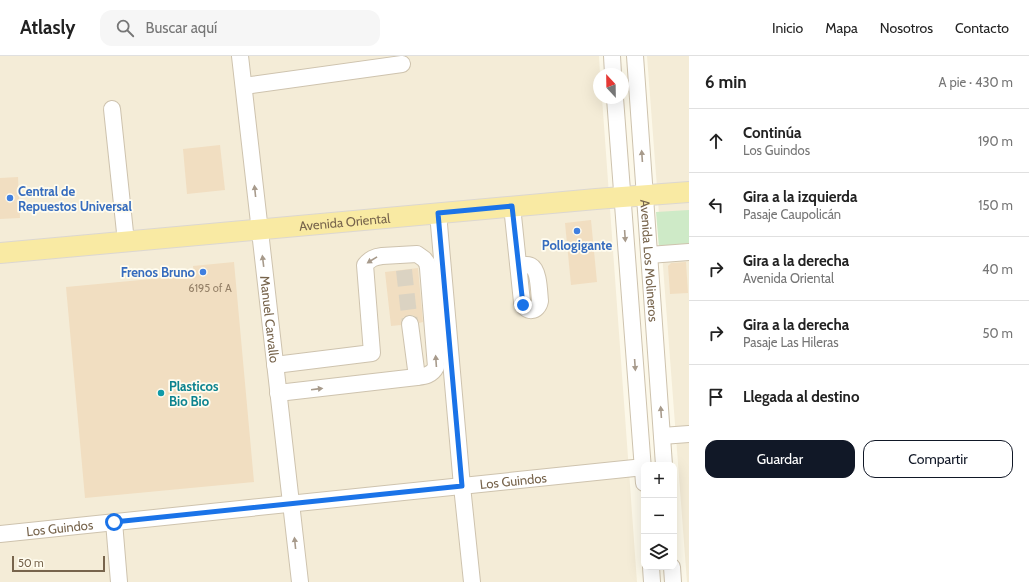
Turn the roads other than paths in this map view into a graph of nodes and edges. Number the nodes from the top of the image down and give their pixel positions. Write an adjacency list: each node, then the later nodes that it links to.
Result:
1 (240, 56): 6 (street, Manuel Carvallo)
2 (612, 56): 5 (street)
3 (635, 56): 10 (street, Avenida Los Molineros, one-way to 3)
4 (402, 64): 6 (street)
5 (613, 68)
6 (244, 86): 14 (street, Manuel Carvallo, one-way to 6)
7 (615, 104): 11 (street, Avenida Los Molineros)
8 (112, 109): 15 (street)
9 (689, 192): 10 (main road, Avenida Oriental)
10 (645, 195): 11 (main road, Avenida Oriental); 18 (street, Avenida Los Molineros)
11 (622, 197): 12 (main road, Avenida Oriental); 26 (street, Avenida Los Molineros, one-way to 26)
12 (512, 206): 13 (main road, Avenida Oriental); 19 (street)
13 (438, 213): 14 (main road, Avenida Oriental); 29 (street)
14 (260, 229): 15 (main road, Avenida Oriental); 21 (street, Manuel Carvallo, one-way to 14)
15 (126, 242): 17 (main road, Avenida Oriental)
16 (689, 252): 18 (street)
17 (0, 253)
18 (649, 255): 25 (street, Avenida Los Molineros, one-way to 18)
19 (518, 266)
20 (410, 324): 22 (street)
21 (275, 364): 22 (street, one-way to 21); 23 (street, Manuel Carvallo)
22 (417, 378): 23 (street, one-way to 22)
23 (278, 394): 30 (street, Manuel Carvallo)
24 (689, 434): 25 (street)
25 (662, 436): 27 (street, Avenida Los Molineros)
26 (643, 462)
27 (664, 462)
28 (641, 472): 29 (street, Los Guindos)
29 (462, 486): 30 (street, Los Guindos); 37 (street)
30 (291, 503): 31 (street, Los Guindos); 36 (street, Manuel Carvallo, one-way to 30)
31 (114, 522): 32 (street, Los Guindos); 35 (street)
32 (0, 534)
33 (650, 570): 38 (street)
34 (672, 570): 39 (street)
35 (119, 582)
36 (300, 582)
37 (472, 582)
38 (652, 582)
39 (673, 582)

